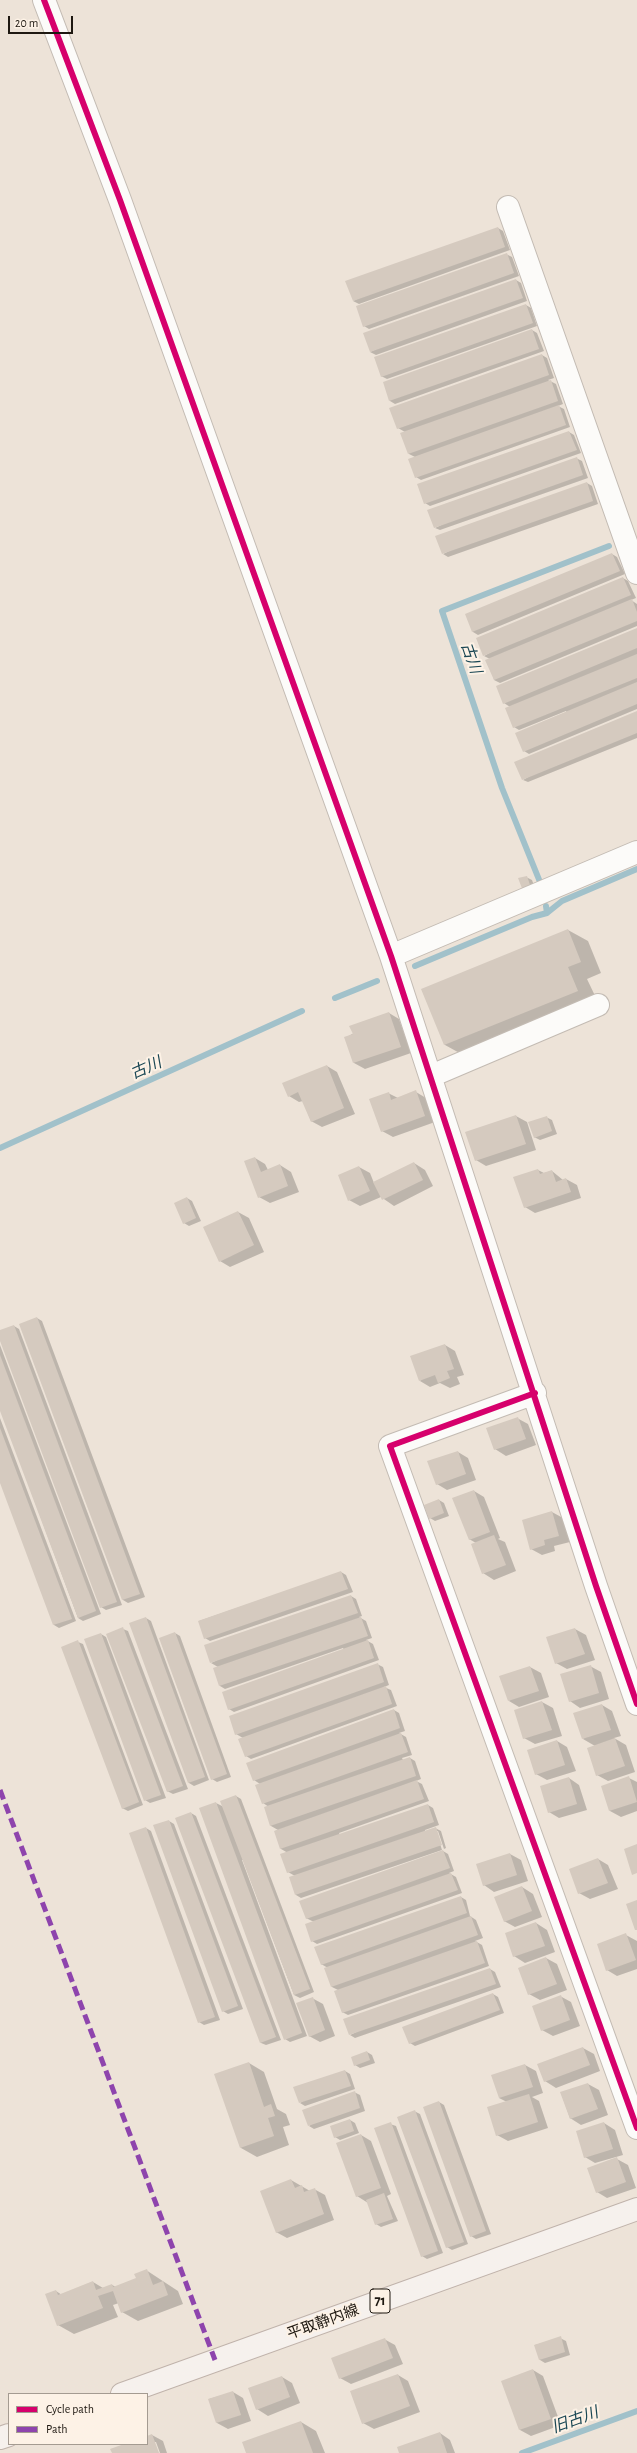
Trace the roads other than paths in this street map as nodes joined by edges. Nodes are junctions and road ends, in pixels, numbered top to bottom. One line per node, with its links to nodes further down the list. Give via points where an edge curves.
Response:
1 (44, 0): 5 (street, via 120,200)
2 (508, 207): 3 (street)
3 (637, 573)
4 (637, 852): 5 (street)
5 (392, 956): 7 (street)
6 (598, 1004): 7 (street)
7 (431, 1076): 8 (street)
8 (535, 1392): 9 (street, via 596,1586); 10 (street, via 390,1446)
9 (637, 1704)
10 (637, 2128)
11 (637, 2209): 12 (main road, 平取静内線 / 71)
12 (125, 2393)

